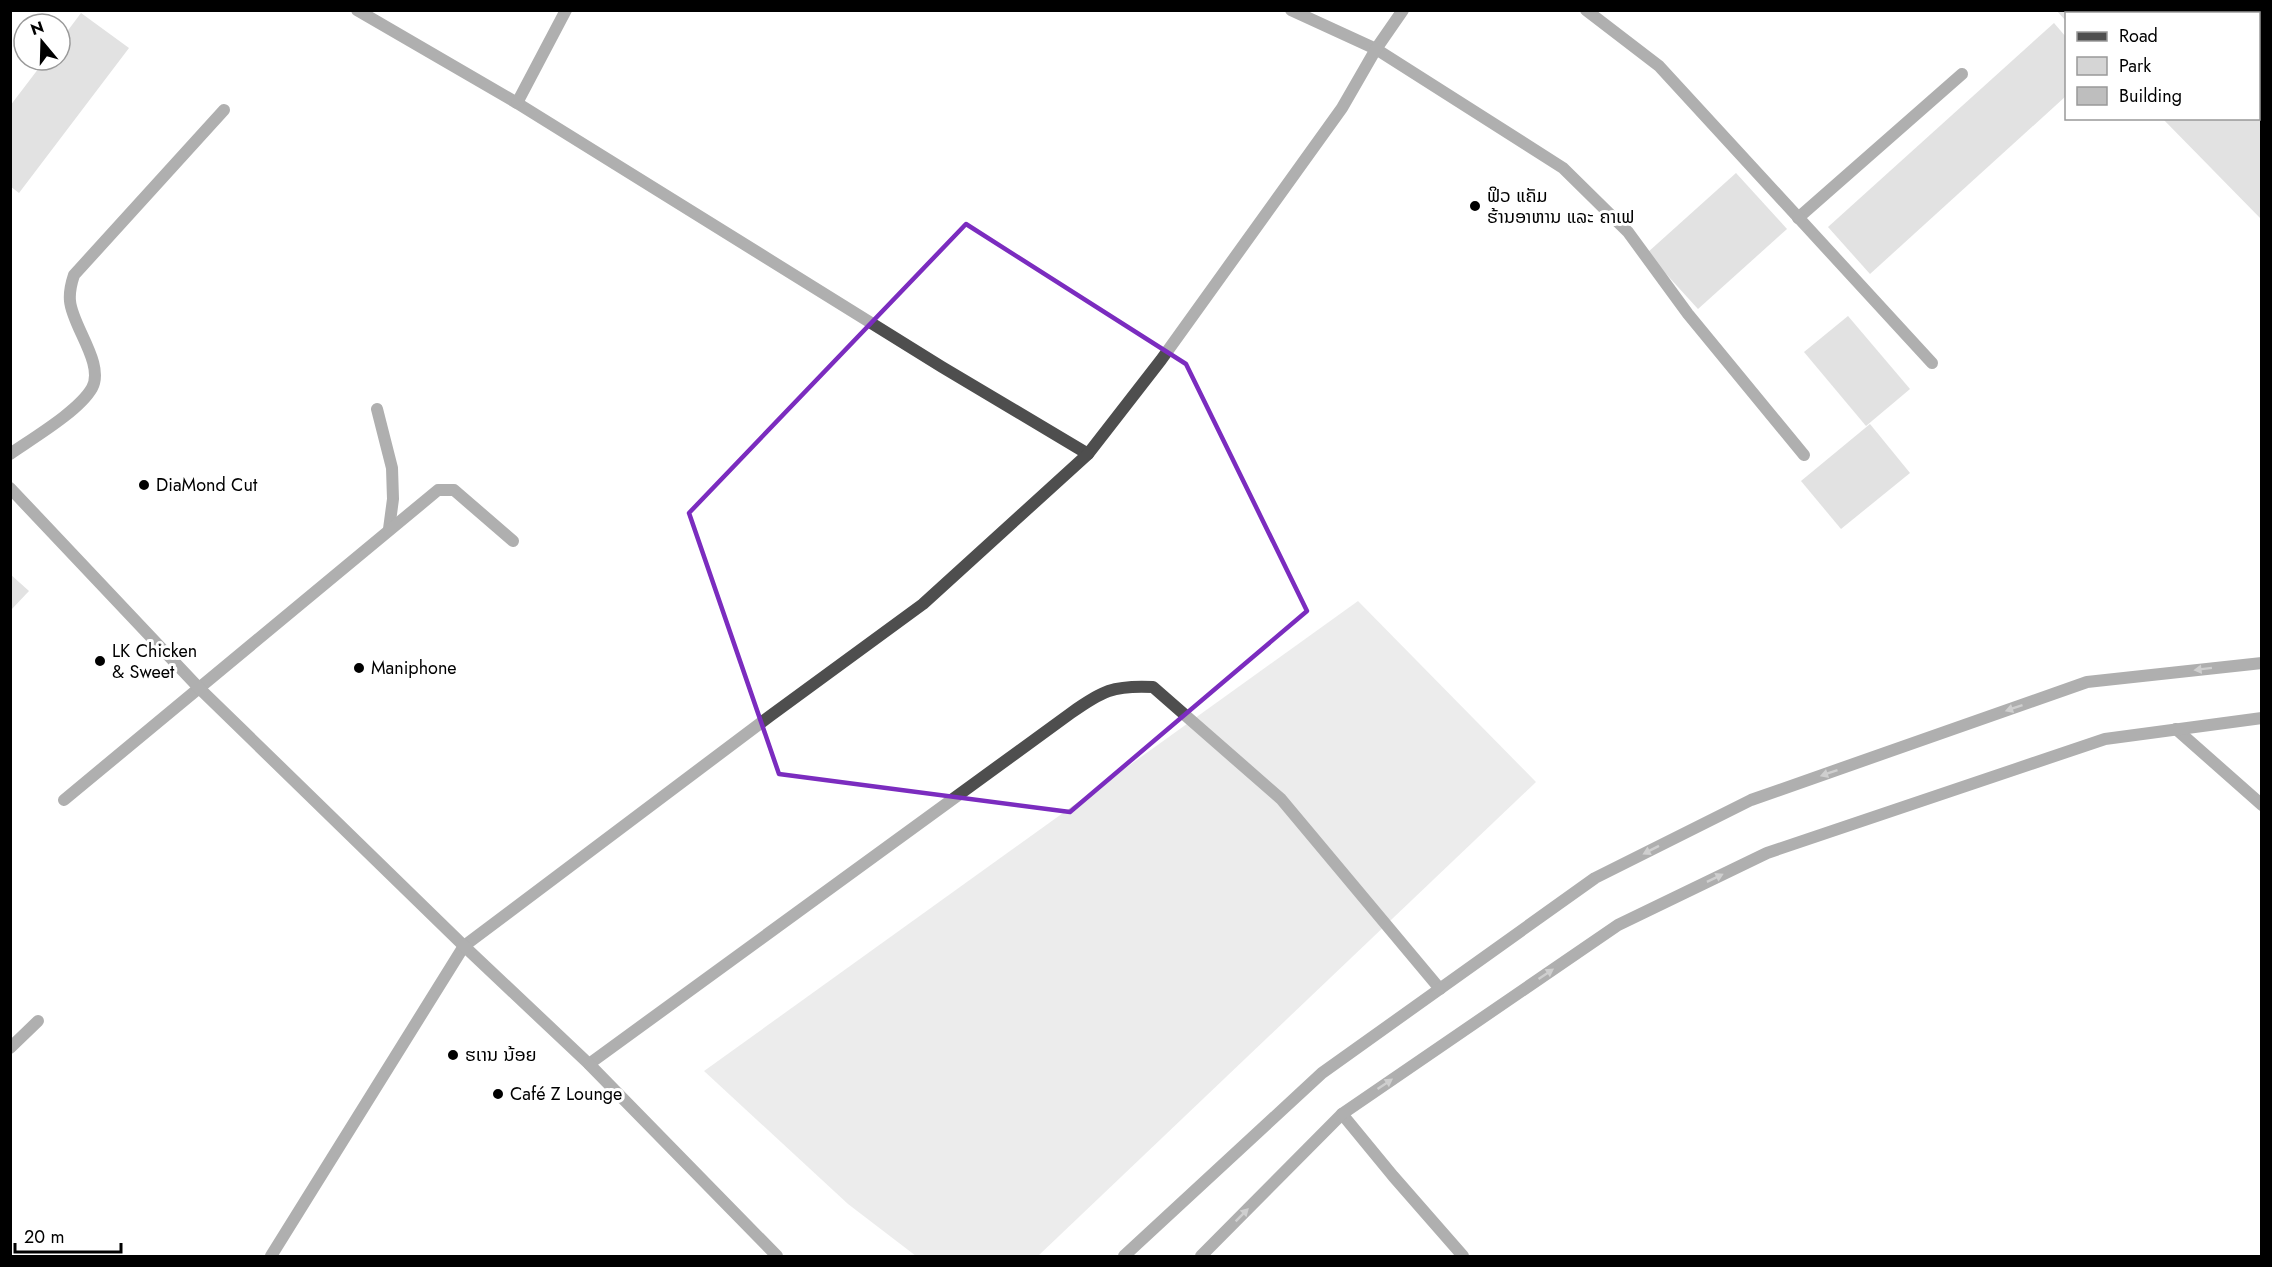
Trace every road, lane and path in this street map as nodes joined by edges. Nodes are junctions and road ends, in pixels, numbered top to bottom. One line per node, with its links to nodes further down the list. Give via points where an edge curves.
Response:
1 (357, 10): 8 (street)
2 (566, 10): 8 (street)
3 (1291, 10): 6 (street)
4 (1403, 10): 6 (street)
5 (1586, 10): 10 (street, via 1659,66)
6 (1376, 49): 14 (street, via 1342,108 1161,360); 15 (street, via 1563,168 1628,232 1688,314)
7 (1962, 74): 10 (street)
8 (517, 103): 14 (street)
9 (224, 111): 13 (street, via 74,275 69,289 70,304 96,369 93,387 76,407)
10 (1798, 218): 11 (street)
11 (1932, 363)
12 (377, 409): 17 (street, via 392,468)
13 (10, 454)
14 (1088, 454): 25 (street, via 923,604)
15 (1804, 454)
16 (10, 488): 20 (street)
17 (389, 529): 18 (street, via 438,490 454,490); 20 (street)
18 (513, 541)
19 (2262, 663): 26 (street, one-way to 26, via 2087,682 1751,800 1595,878)
20 (199, 688): 23 (street); 25 (street)
21 (2262, 718): 22 (street)
22 (2175, 729): 24 (street); 30 (street, one-way to 22, via 1618,925 1767,853 2105,739)
23 (64, 800)
24 (2262, 805)
25 (465, 946): 29 (street); 31 (street)
26 (1440, 988): 29 (street, via 1281,799 1153,687 1125,686 1099,693); 33 (street, via 1322,1073)
27 (38, 1021): 28 (street)
28 (10, 1048)
29 (589, 1064): 32 (street)
30 (1342, 1114): 34 (street, one-way to 30); 35 (street)
31 (271, 1257)
32 (777, 1257)
33 (1124, 1257)
34 (1200, 1257)
35 (1463, 1257)

